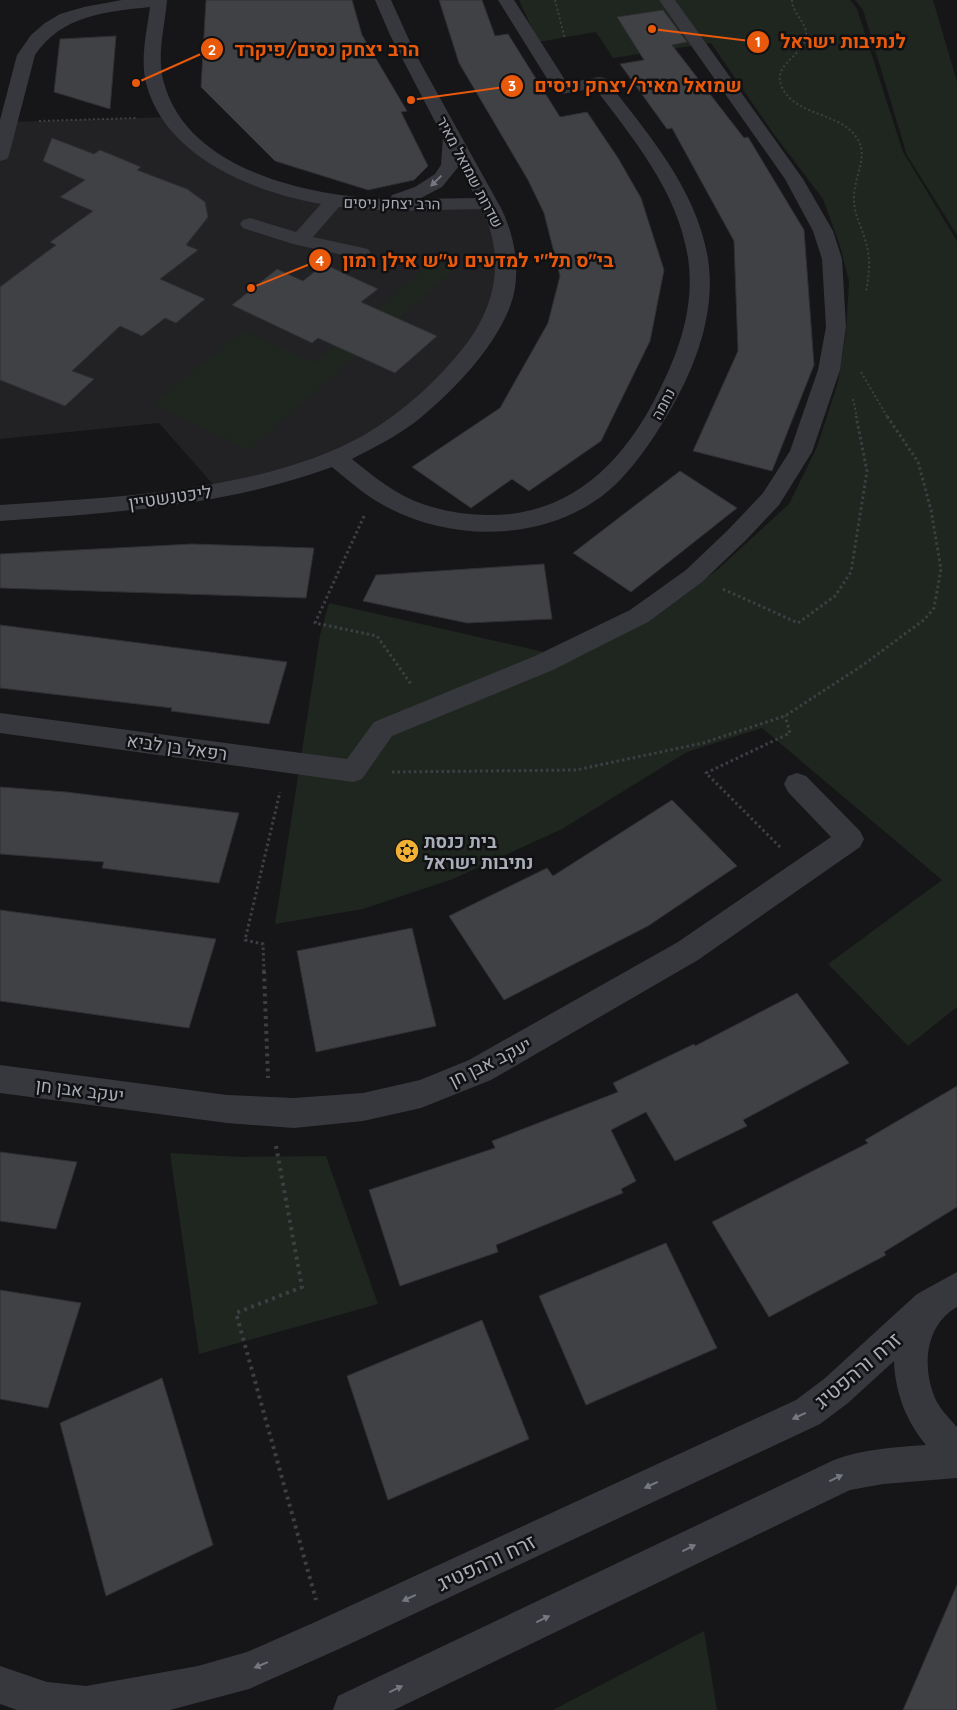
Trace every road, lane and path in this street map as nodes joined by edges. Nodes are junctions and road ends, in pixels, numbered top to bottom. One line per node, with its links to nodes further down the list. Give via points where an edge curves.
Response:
1 (159, 0): 5 (street, via 61,19 32,42); 7 (street, הרב יצחק ניסים, via 154,82)
2 (383, 0): 9 (street, שדרות שמואל מאיר)
3 (506, 0): 19 (street, נחמה, via 562,89 599,82 659,161 683,205 699,260 697,317 688,351 654,421 619,470 593,494 560,512 530,521 497,525 451,521 420,512)
4 (667, 0): 21 (street, via 813,210 832,259 836,291 836,327 829,370 801,452 770,499)
5 (20, 76): 6 (street); 8 (street)
6 (0, 78)
7 (169, 117): 8 (path); 11 (street, הרב יצחק ניסים, via 185,136 234,168 266,183)
8 (8, 122): 10 (street)
9 (452, 137): 12 (street, שדרות שמואל מאיר); 13 (street, one-way to 13, via 450,166 438,180 425,190)
10 (0, 155)
11 (334, 201): 13 (street, הרב יצחק ניסים); 15 (street)
12 (488, 203): 13 (street, הרב יצחק ניסים); 18 (street, שדרות שמואל מאיר, via 502,233 506,260 505,291 497,316 454,375 429,400 390,430)
13 (376, 205)
14 (250, 224): 15 (street)
15 (300, 240): 16 (street)
16 (361, 253)
17 (852, 396): 21 (path, via 867,471 851,572 835,596 798,623)
18 (336, 458): 19 (street, נחמה); 20 (street, ליכטנשטיין, via 264,482 218,490 93,508)
19 (376, 489): 24 (path, via 315,623 377,636 412,683)
20 (0, 513)
21 (694, 576): 24 (street, via 639,616 552,659)
22 (934, 608): 23 (path, via 925,619 863,665)
23 (785, 716): 27 (path, via 703,743 576,770); 29 (path, via 790,733 706,774)
24 (402, 722): 27 (street, via 383,729)
25 (0, 723): 26 (street, רפאל בן לביא)
26 (287, 762): 27 (street, רפאל בן לביא); 31 (path, via 246,940 263,944)
27 (353, 771)
28 (797, 784): 29 (street, יעקב אבן חן, via 850,839)
29 (805, 872): 31 (street, יעקב אבן חן, via 688,951 480,1070 421,1094 363,1107)
30 (0, 1080): 31 (street, יעקב אבן חן)
31 (270, 1112): 35 (path, via 302,1286 236,1314)
32 (943, 1297): 33 (street, via 916,1328 911,1354 913,1384 924,1412 942,1438); 35 (street, זרח ורהפטיג, one-way to 35, via 808,1412)
33 (957, 1451)
34 (957, 1460): 37 (street, one-way to 34, via 847,1473 884,1466)
35 (326, 1636): 36 (street, זרח ורהפטיג, one-way to 36, via 249,1670 146,1696 86,1705 47,1701)
36 (0, 1685)
37 (352, 1710)

